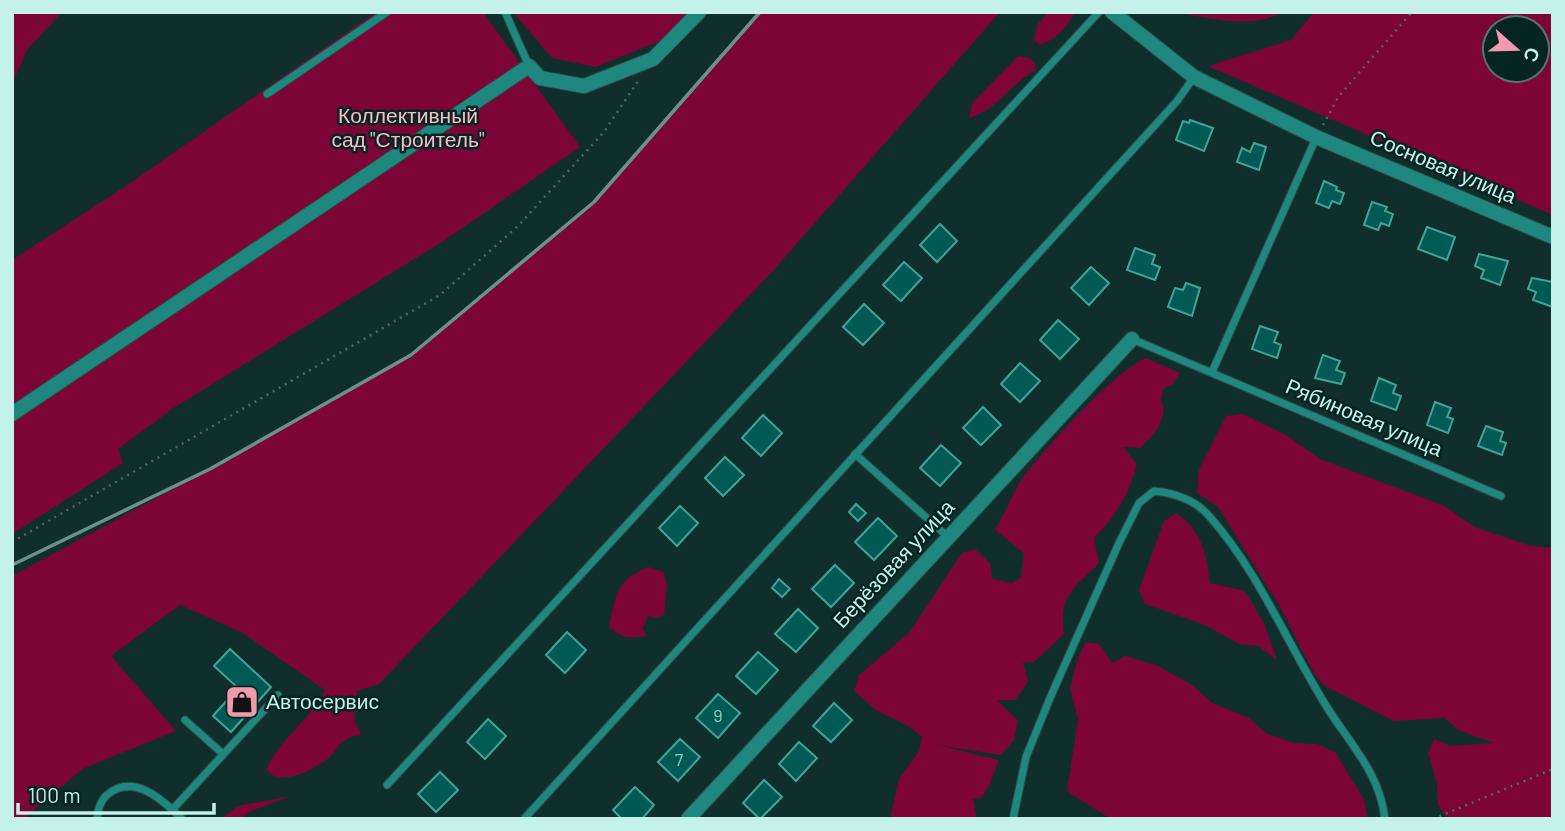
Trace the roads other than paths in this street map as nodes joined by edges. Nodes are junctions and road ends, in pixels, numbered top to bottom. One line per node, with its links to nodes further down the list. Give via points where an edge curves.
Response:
1 (387, 12): 8 (lane)
2 (505, 12): 6 (lane)
3 (699, 12): 6 (street, via 653,59 584,86 540,78)
4 (1099, 12): 20 (lane)
5 (1112, 12): 7 (street, Сосновая улица)
6 (529, 66): 13 (street)
7 (1194, 77): 9 (street, Сосновая улица); 14 (lane)
8 (267, 94)
9 (1316, 137): 10 (street, Сосновая улица); 12 (lane)
10 (1553, 237)
11 (1132, 340): 12 (lane, Рябиновая улица); 16 (street, Берёзовая улица)
12 (1212, 372): 15 (lane, Рябиновая улица)
13 (12, 414)
14 (855, 454): 16 (lane); 24 (lane)
15 (1501, 496)
16 (947, 536): 25 (street, Берёзовая улица)
17 (278, 695): 19 (lane)
18 (185, 720): 19 (lane)
19 (223, 754): 21 (lane)
20 (387, 785)
21 (173, 809): 22 (lane, via 153,793 117,787 103,798); 23 (lane)
22 (97, 819)
23 (182, 819)
24 (524, 819)
25 (688, 819)
26 (1013, 819): 27 (lane, via 1026,757 1050,698 1139,503 1154,491 1180,496 1209,515 1244,564 1330,711 1361,754 1378,786)
27 (1385, 819)

